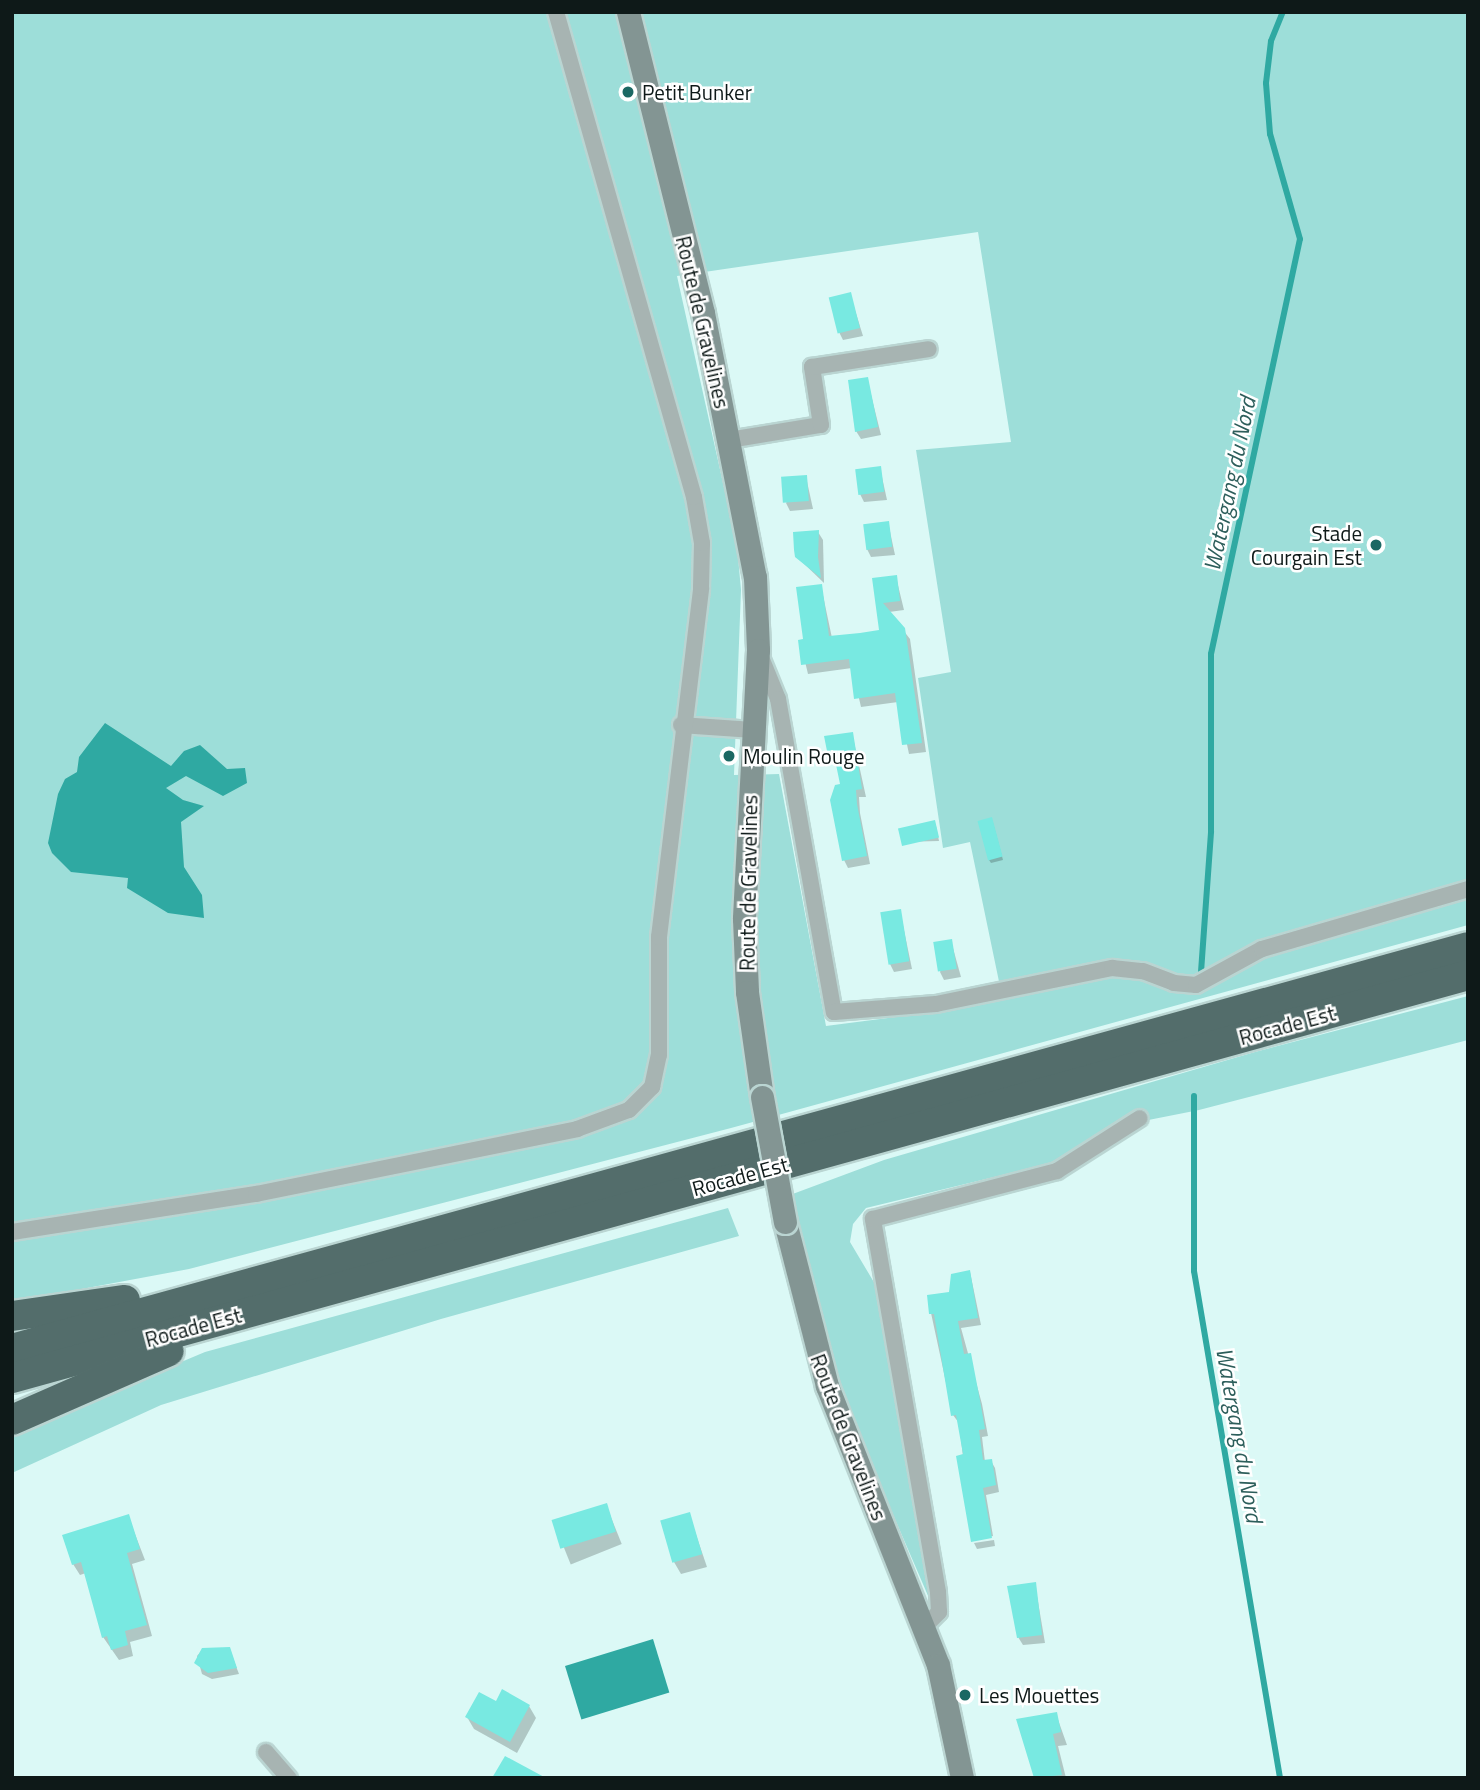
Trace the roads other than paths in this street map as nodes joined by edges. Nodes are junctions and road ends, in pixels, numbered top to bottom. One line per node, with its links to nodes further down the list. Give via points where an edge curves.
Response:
1 (556, 12): 6 (street, via 697,511 702,581)
2 (628, 12): 4 (main road, Route de Gravelines, via 693,271)
3 (929, 349): 4 (street, via 812,367 821,425)
4 (729, 440): 5 (main road, Route de Gravelines, via 755,577)
5 (758, 650): 7 (main road, Route de Gravelines); 8 (street, via 773,678 789,750 834,1012 936,1004 1112,968 1196,985 1262,949)
6 (681, 725): 7 (street); 12 (street, via 659,937 658,1068 652,1087 638,1104 577,1129 388,1168 256,1194)
7 (753, 730): 19 (main road, Route de Gravelines, bridge, via 744,937 762,1097 785,1222 827,1386)
8 (1468, 889)
9 (1468, 947): 14 (highway, Rocade Est)
10 (1468, 975): 13 (highway, Rocade Est)
11 (1140, 1118): 19 (street, via 1057,1171 873,1219 939,1592 939,1612)
12 (12, 1231)
13 (342, 1286): 17 (highway, Rocade Est); 18 (highway, via 168,1351)
14 (188, 1299): 15 (highway, via 137,1298); 16 (highway, Rocade Est)
15 (12, 1316)
16 (12, 1349)
17 (12, 1378)
18 (12, 1420)
19 (925, 1626): 22 (main road, Route de Gravelines, via 945,1692)
20 (266, 1752): 21 (street)
21 (289, 1778)
22 (962, 1778)

